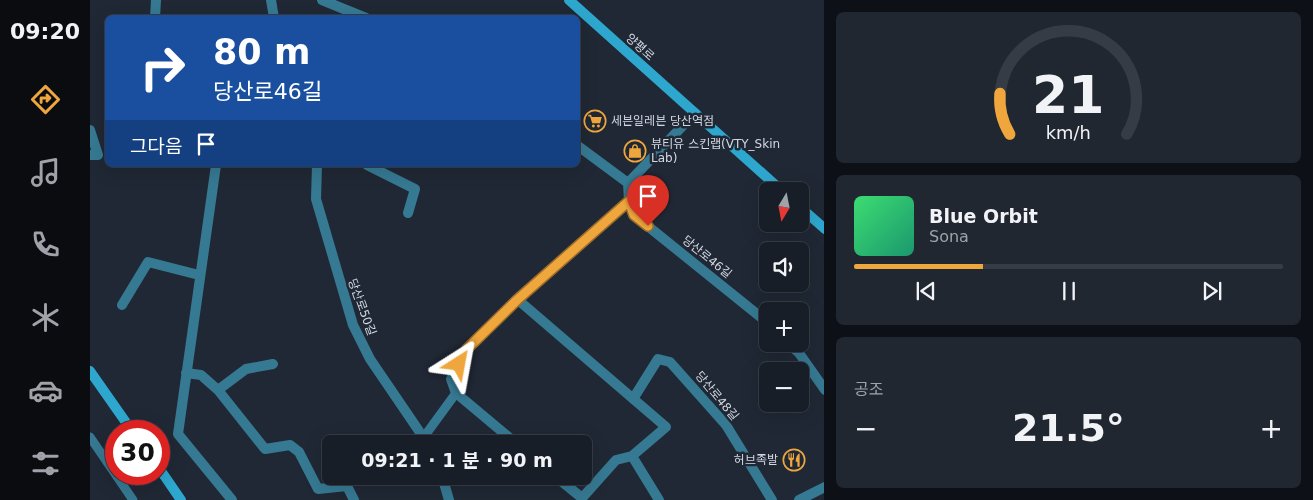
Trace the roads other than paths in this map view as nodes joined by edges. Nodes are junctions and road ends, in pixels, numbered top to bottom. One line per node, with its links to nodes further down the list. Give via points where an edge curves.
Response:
1 (156, 0): 5 (street)
2 (271, 0): 6 (street)
3 (322, 0): 7 (street)
4 (569, 0): 8 (main road, 양평로)
5 (155, 15)
6 (274, 15)
7 (359, 15)
8 (695, 113): 15 (main road, 양평로); 16 (street)
9 (90, 130): 11 (street, via 98,155)
10 (580, 147): 16 (street)
11 (90, 156)
12 (216, 167): 21 (street)
13 (317, 167): 34 (street, 당산로50길, via 316,200 353,325 370,359)
14 (372, 167): 18 (street, via 416,189)
15 (772, 182)
16 (628, 183): 17 (street, 당산로46길)
17 (629, 201): 22 (street); 24 (street, 당산로46길, via 634,215)
18 (408, 213)
19 (809, 216): 20 (main road)
20 (824, 230)
21 (200, 275): 23 (street, via 148,262); 28 (street)
22 (517, 300): 31 (street, via 467,349 451,379); 32 (street)
23 (122, 305)
24 (759, 316)
25 (798, 352): 30 (street)
26 (273, 364): 29 (street, via 246,369)
27 (90, 371): 33 (main road)
28 (186, 372): 29 (street, via 201,375); 45 (street, via 178,434)
29 (218, 390): 46 (street, via 265,449 290,445 299,452 318,489 347,486)
30 (824, 390)
31 (456, 393): 35 (lane); 36 (street)
32 (633, 399): 38 (street, via 666,427); 49 (street, 당산로48길, via 658,360 670,362 726,425)
33 (124, 420)
34 (420, 435)
35 (427, 435)
36 (506, 435)
37 (90, 437): 43 (lane)
38 (632, 456): 41 (street, via 616,460 582,498); 48 (street)
39 (170, 484): 44 (main road)
40 (444, 485): 47 (street)
41 (566, 485)
42 (824, 487): 50 (street)
43 (132, 500)
44 (181, 500)
45 (232, 500)
46 (354, 500)
47 (447, 500)
48 (659, 500)
49 (772, 500)
50 (799, 500)

